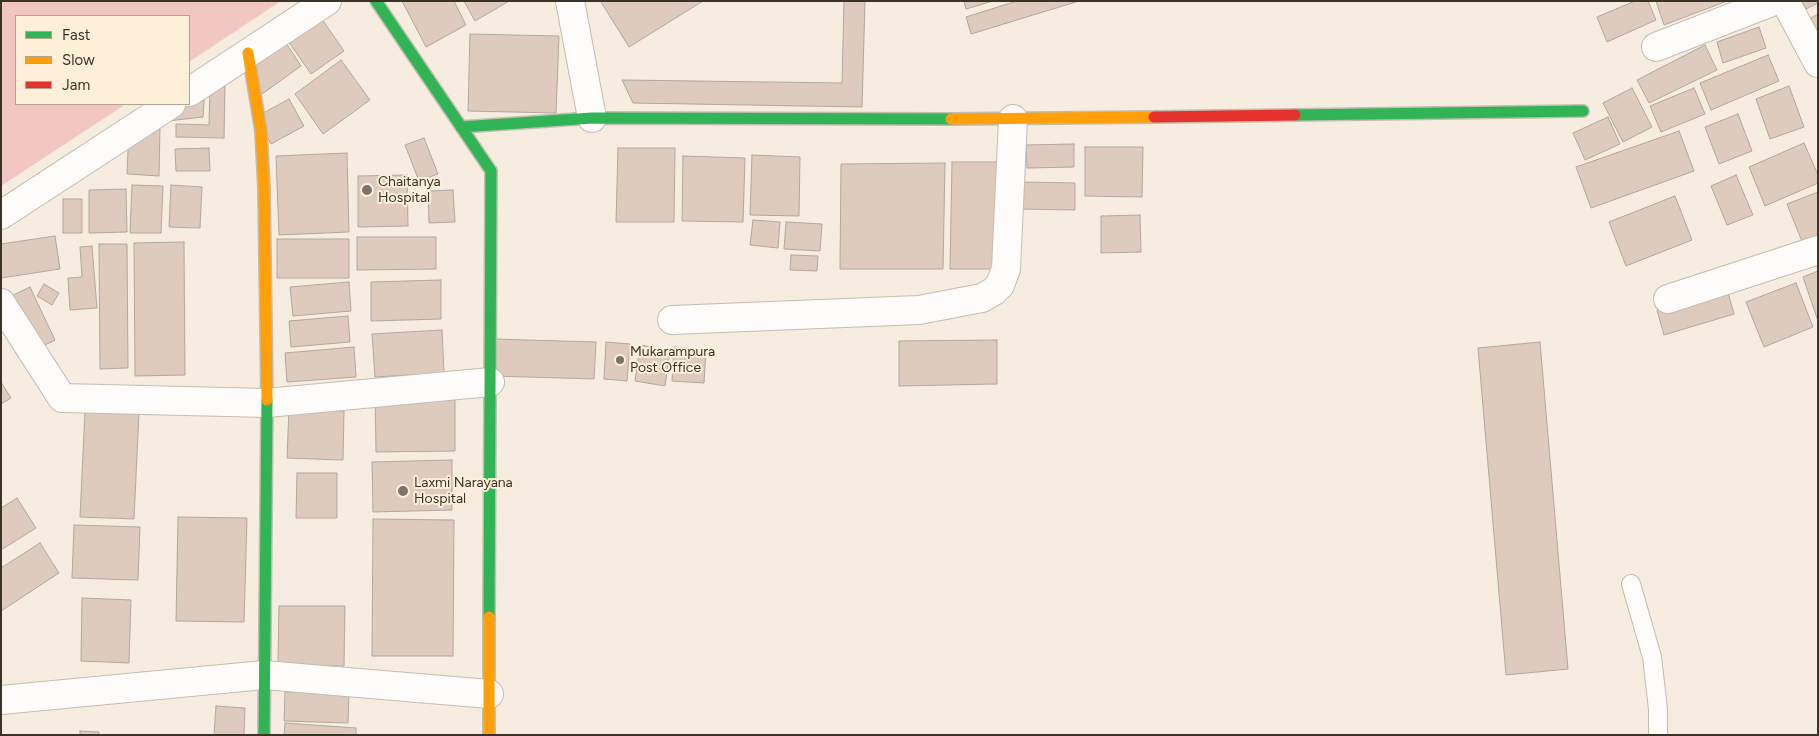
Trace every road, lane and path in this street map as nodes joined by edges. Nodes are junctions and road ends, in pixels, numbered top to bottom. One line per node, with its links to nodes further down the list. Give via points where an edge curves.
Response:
1 (327, 1): 7 (street)
2 (376, 1): 14 (street)
3 (1774, 1): 6 (street)
4 (1785, 1): 8 (street)
5 (572, 2): 12 (street)
6 (1656, 47)
7 (248, 53): 9 (street); 21 (street, via 261,131)
8 (1818, 63)
9 (190, 91)
10 (169, 105): 15 (street)
11 (1583, 111): 13 (street)
12 (592, 118): 13 (street); 14 (street)
13 (1013, 119): 19 (street, via 1006,269 1000,285 982,298 919,310)
14 (461, 127): 20 (street, via 491,171)
15 (1, 215)
16 (1818, 250): 17 (street)
17 (1668, 300)
18 (1, 303): 21 (street, via 62,398)
19 (672, 320)
20 (490, 382): 21 (street); 24 (street)
21 (267, 403): 23 (street)
22 (1631, 584): 28 (lane, via 1652,657)
23 (264, 675): 24 (street); 25 (street); 26 (street)
24 (489, 694): 27 (street)
25 (1, 700)
26 (264, 735)
27 (489, 735)
28 (1658, 735)

